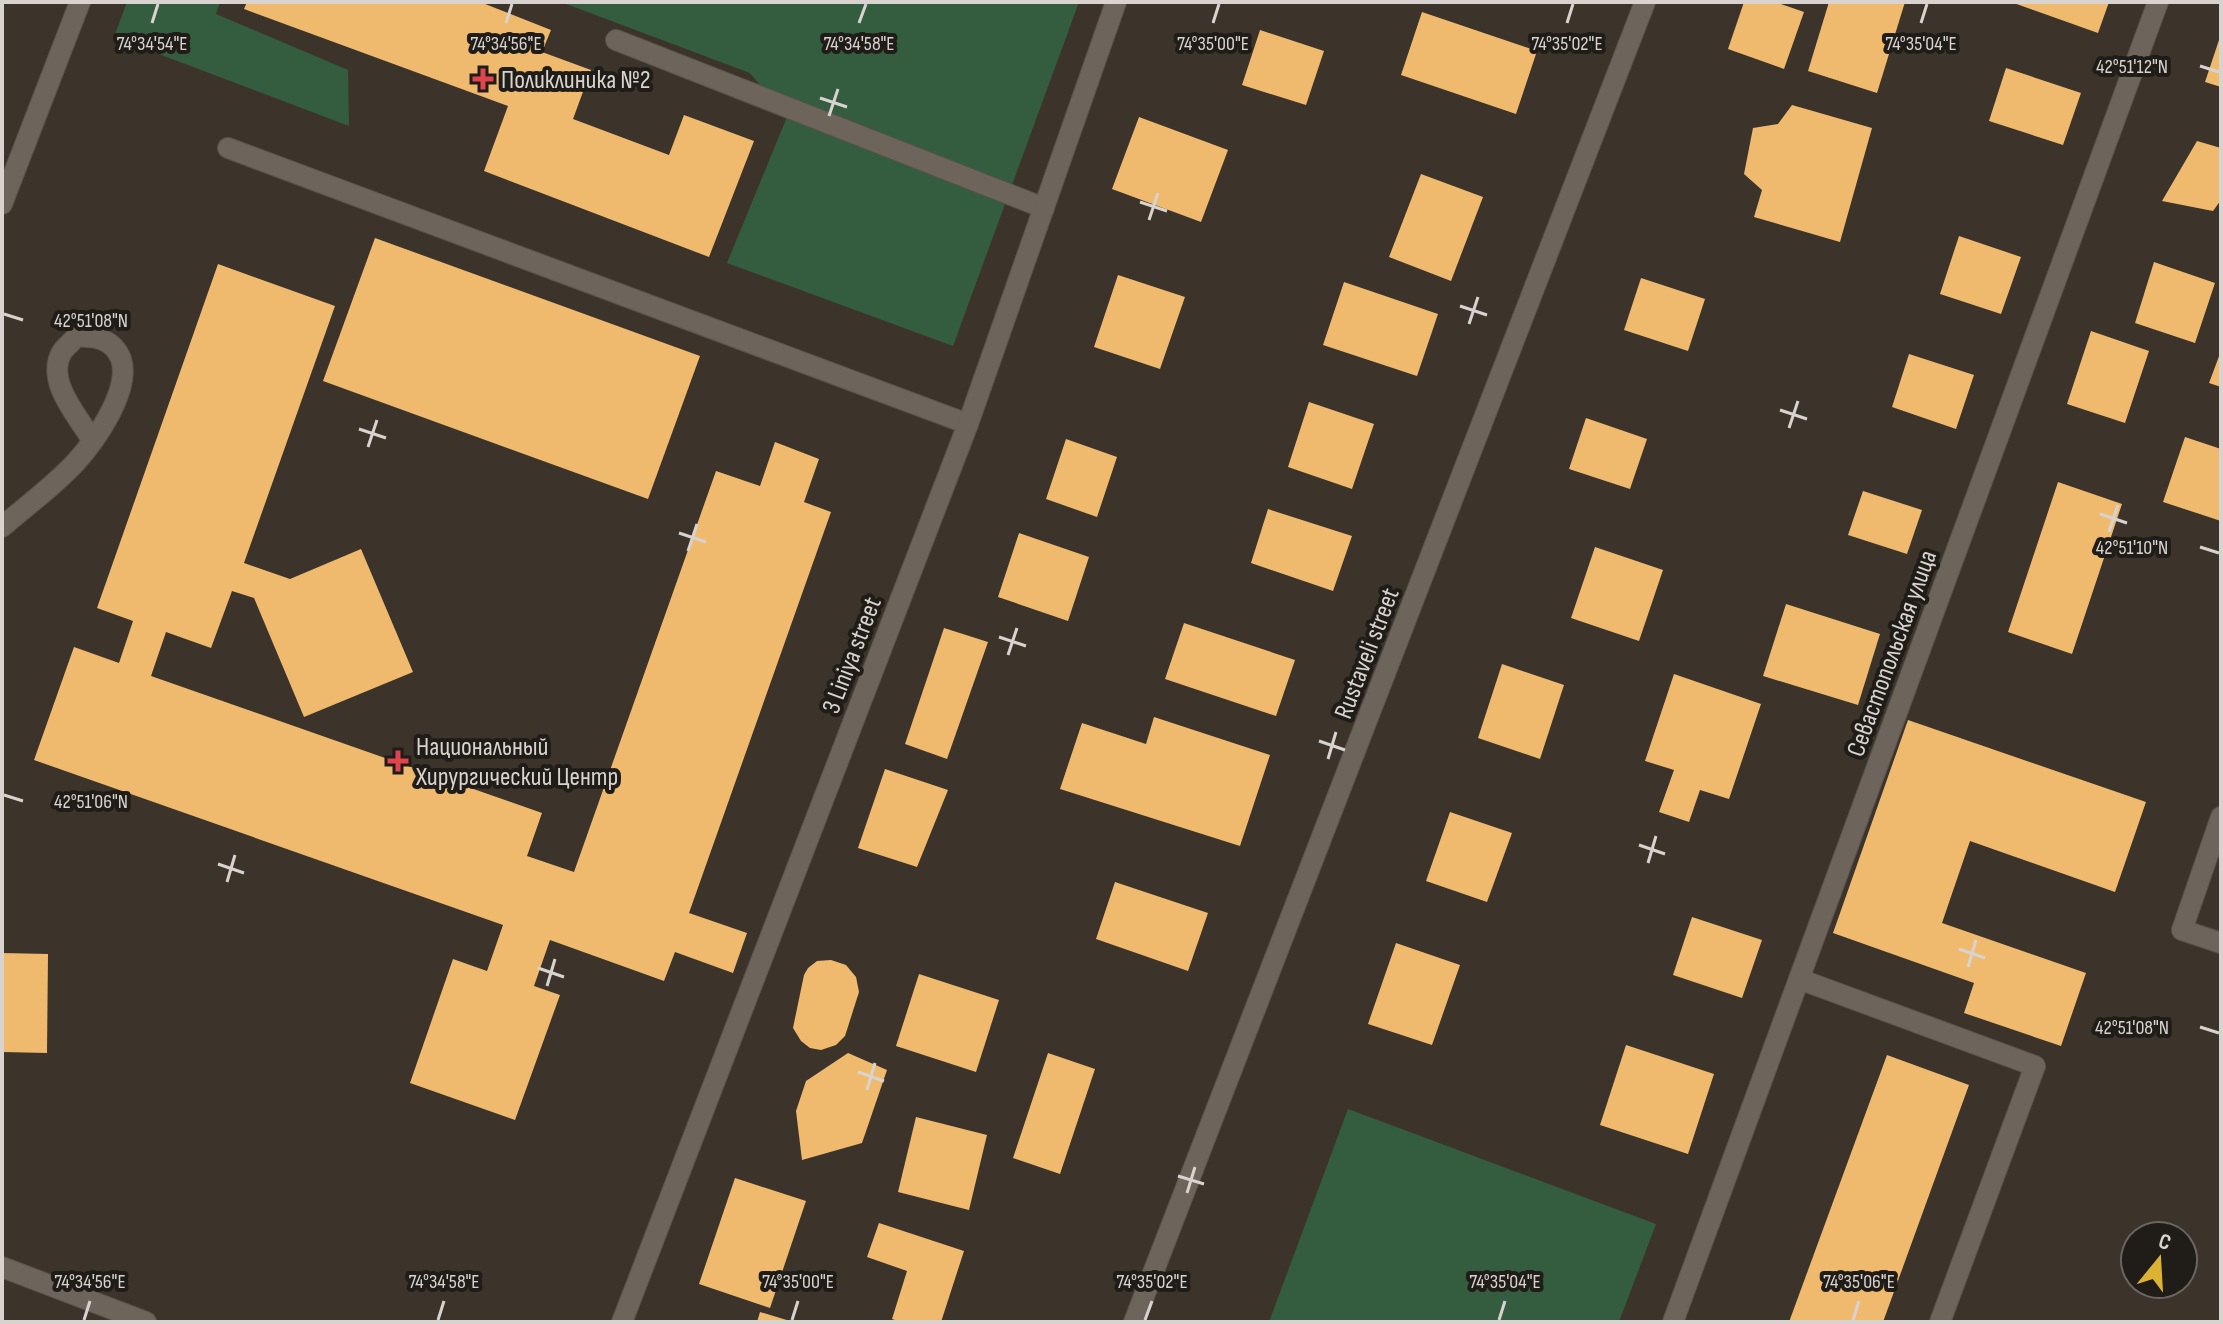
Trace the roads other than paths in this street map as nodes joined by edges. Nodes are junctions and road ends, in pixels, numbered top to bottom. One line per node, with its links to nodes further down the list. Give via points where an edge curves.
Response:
1 (80, 2): 7 (street)
2 (1116, 2): 8 (street, 3 Liniya street)
3 (1645, 2): 19 (street, Rustaveli street)
4 (2158, 2): 14 (street, Севастопольская улица)
5 (616, 40): 8 (street)
6 (228, 148): 9 (street)
7 (2, 204)
8 (1044, 208): 9 (street, 3 Liniya street)
9 (968, 424): 18 (street, 3 Liniya street)
10 (92, 440): 10 (street, via 63,394 57,372 62,352 76,337 97,336 117,349 124,370 116,402); 11 (street, via 75,463)
11 (2, 527)
12 (2221, 817): 13 (street, via 2182,930)
13 (2221, 943)
14 (1799, 979): 20 (street, Севастопольская улица); 21 (street, via 2035,1066)
15 (2, 1267): 16 (street)
16 (118, 1317): 17 (street)
17 (146, 1322)
18 (622, 1322)
19 (1134, 1322)
20 (1673, 1322)
21 (1940, 1322)

